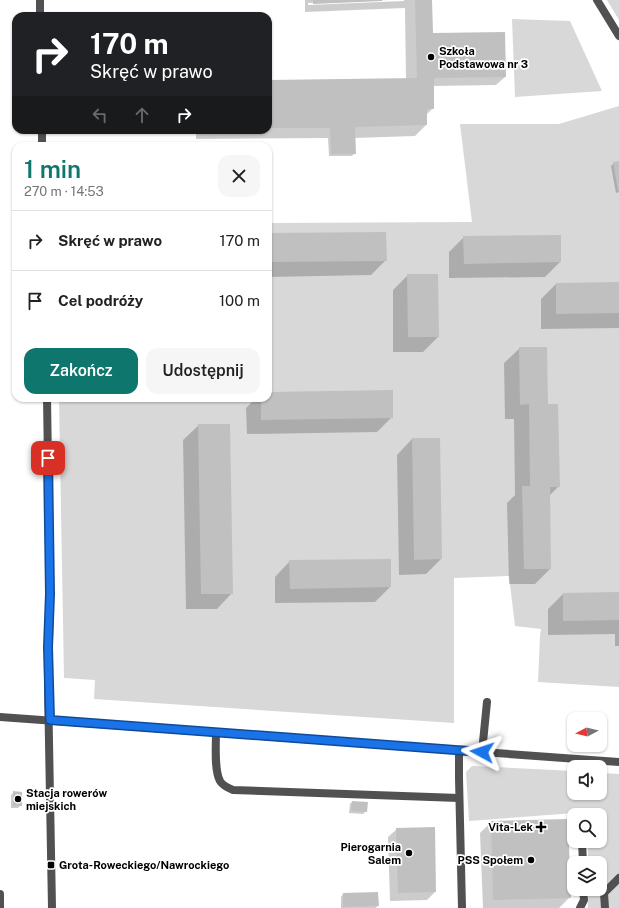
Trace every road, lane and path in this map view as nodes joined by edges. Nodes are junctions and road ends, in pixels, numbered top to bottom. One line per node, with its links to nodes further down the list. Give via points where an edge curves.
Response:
1 (40, 0): 3 (street)
2 (597, 0): 4 (street)
3 (40, 12)
4 (619, 36)
5 (47, 402): 8 (street)
6 (487, 702): 11 (street)
7 (0, 717): 8 (street)
8 (50, 720): 9 (street); 18 (street)
9 (216, 732): 10 (street); 13 (street, via 217,772 226,788 233,790)
10 (459, 750): 11 (street); 13 (street)
11 (482, 752): 12 (street)
12 (619, 762)
13 (459, 798): 19 (street)
14 (619, 878): 21 (street, via 604,893)
15 (0, 894): 17 (street)
16 (584, 896): 20 (street)
17 (0, 908)
18 (52, 908)
19 (462, 908)
20 (580, 908)
21 (605, 908)

